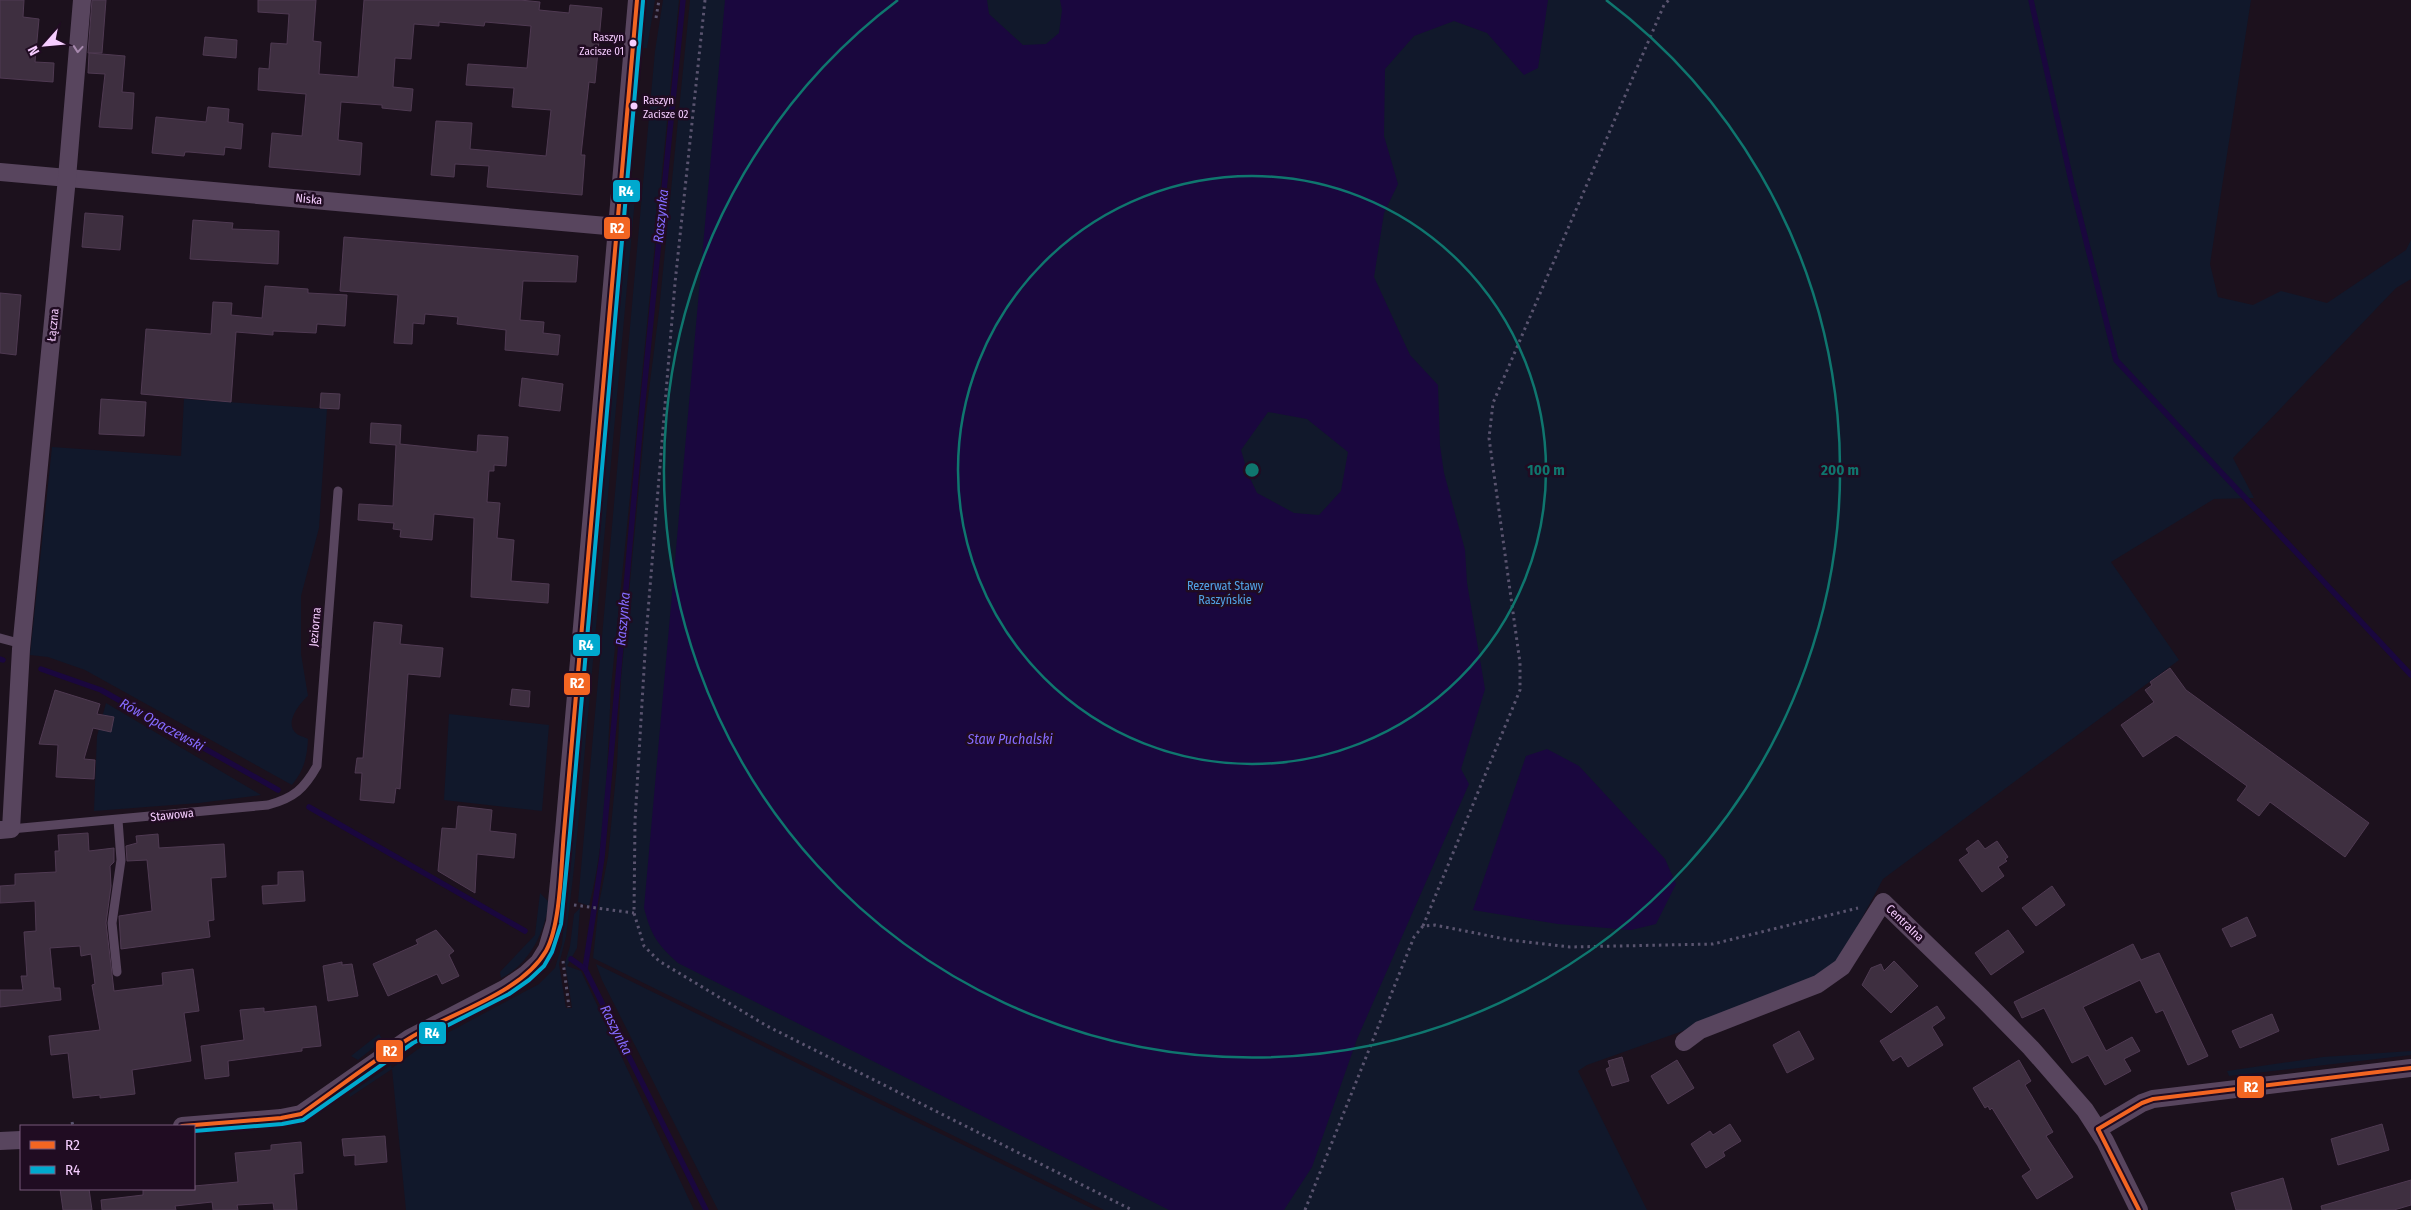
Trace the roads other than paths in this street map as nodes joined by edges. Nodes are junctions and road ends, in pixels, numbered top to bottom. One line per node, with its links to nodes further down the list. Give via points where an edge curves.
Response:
1 (82, 0): 4 (street, Łączna, one-way to 4)
2 (637, 0): 5 (street)
3 (0, 172): 4 (street, Niska)
4 (67, 178): 5 (street, Niska); 8 (street, Łączna)
5 (618, 227): 15 (street, via 556,912 547,949 534,968 506,988 418,1033 301,1114)
6 (338, 491): 9 (lane, Jeziorna)
7 (0, 638): 8 (lane)
8 (21, 646): 11 (street, Stawowa)
9 (317, 766): 10 (lane, Stawowa, via 308,782 289,799 268,805)
10 (118, 820): 11 (lane, Stawowa); 12 (lane, via 121,860 112,923)
11 (5, 830)
12 (117, 972)
13 (1684, 1042): 16 (street, Centralna, via 1700,1030 1818,984 1842,967 1883,902 2030,1048 2085,1110)
14 (2411, 1068): 16 (street, via 2153,1100 2142,1103)
15 (194, 1125)
16 (2098, 1130): 19 (street, Centralna)
17 (20, 1140): 18 (street)
18 (0, 1141)
19 (2139, 1210)

